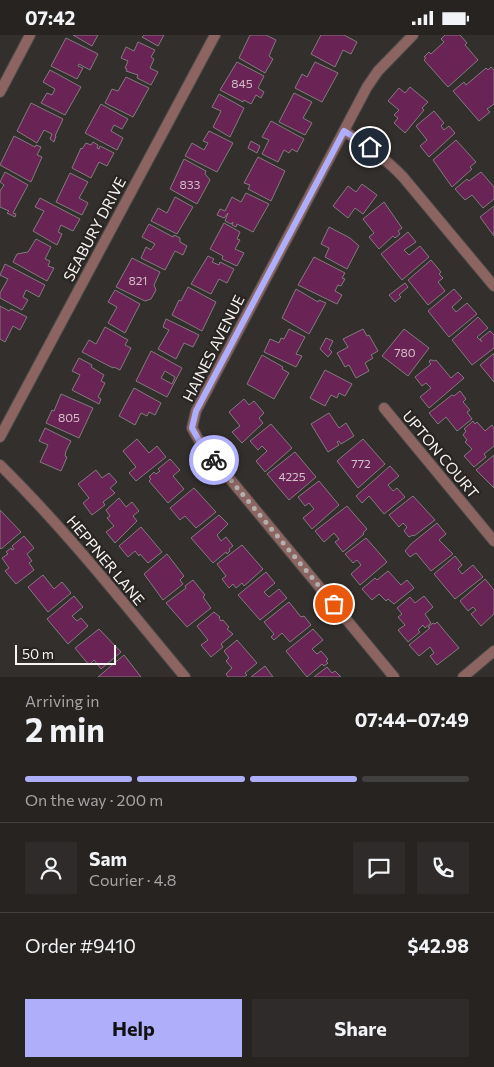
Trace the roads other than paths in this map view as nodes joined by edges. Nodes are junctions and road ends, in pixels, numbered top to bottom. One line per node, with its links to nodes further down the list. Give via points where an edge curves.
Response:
1 (30, 35): 4 (street)
2 (215, 35): 8 (street, SEABURY DRIVE)
3 (413, 35): 5 (street, HAINES AVENUE, via 378,71)
4 (0, 92)
5 (344, 131): 6 (street, via 388,161); 13 (street, HAINES AVENUE, via 196,411 192,428 201,444)
6 (494, 286)
7 (384, 408): 10 (street, UPTON COURT)
8 (0, 437)
9 (0, 465): 12 (street, HEPPNER LANE, via 75,545)
10 (494, 541)
11 (494, 651): 14 (street)
12 (185, 677)
13 (394, 677)
14 (462, 677)

